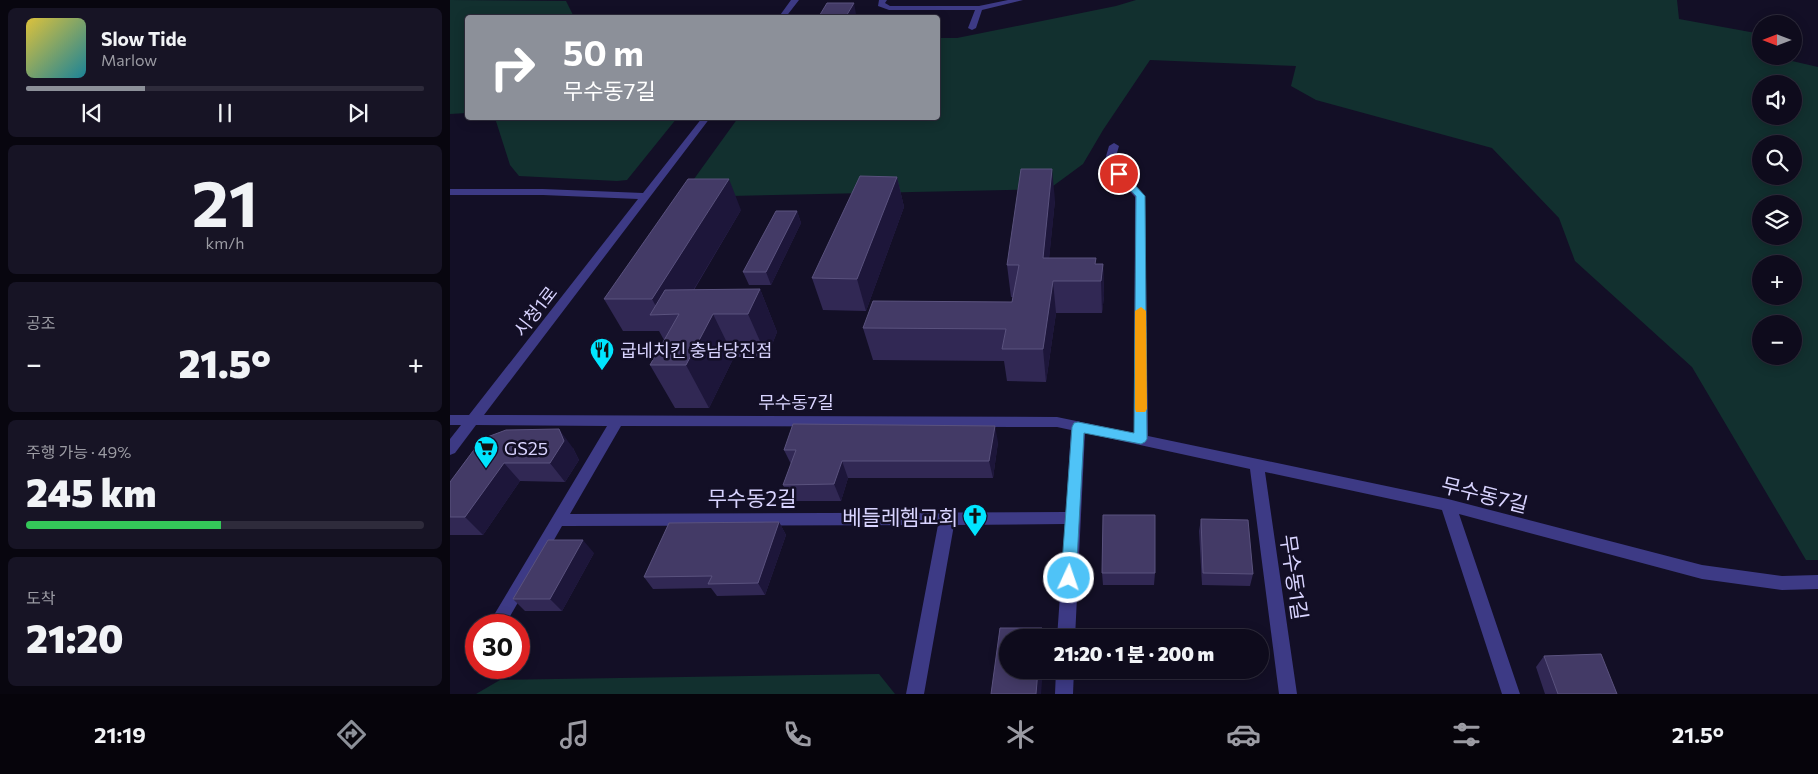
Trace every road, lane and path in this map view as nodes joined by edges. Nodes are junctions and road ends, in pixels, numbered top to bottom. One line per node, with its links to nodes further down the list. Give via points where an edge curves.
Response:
1 (794, 0): 5 (street)
2 (883, 0): 4 (street, via 881,4 889,8)
3 (1019, 0): 4 (street)
4 (979, 8): 6 (street)
5 (783, 15)
6 (972, 28)
7 (704, 120): 10 (street, 시청1로)
8 (1114, 146): 15 (street, via 1109,162 1140,196)
9 (450, 192): 10 (street)
10 (647, 196): 12 (street, 시청1로)
11 (450, 420): 12 (street, 무수동7길)
12 (472, 420): 13 (street, 무수동7길); 16 (street, 시청1로)
13 (616, 422): 14 (street, 무수동7길, via 1057,422); 21 (street)
14 (1078, 427): 15 (street, 무수동7길); 19 (street)
15 (1141, 439): 17 (street, 무수동7길)
16 (450, 449)
17 (1257, 465): 18 (street, 무수동7길); 28 (street, 무수동1길)
18 (1448, 505): 22 (street, 무수동7길, via 1702,572 1782,583); 29 (street)
19 (1071, 518): 20 (street, 무수동2길); 24 (street)
20 (947, 519): 21 (street, 무수동2길); 26 (street)
21 (558, 520): 23 (street)
22 (1818, 582)
23 (502, 614)
24 (1066, 629)
25 (1065, 679): 27 (street)
26 (915, 694)
27 (1064, 694)
28 (1288, 694)
29 (1511, 694)

